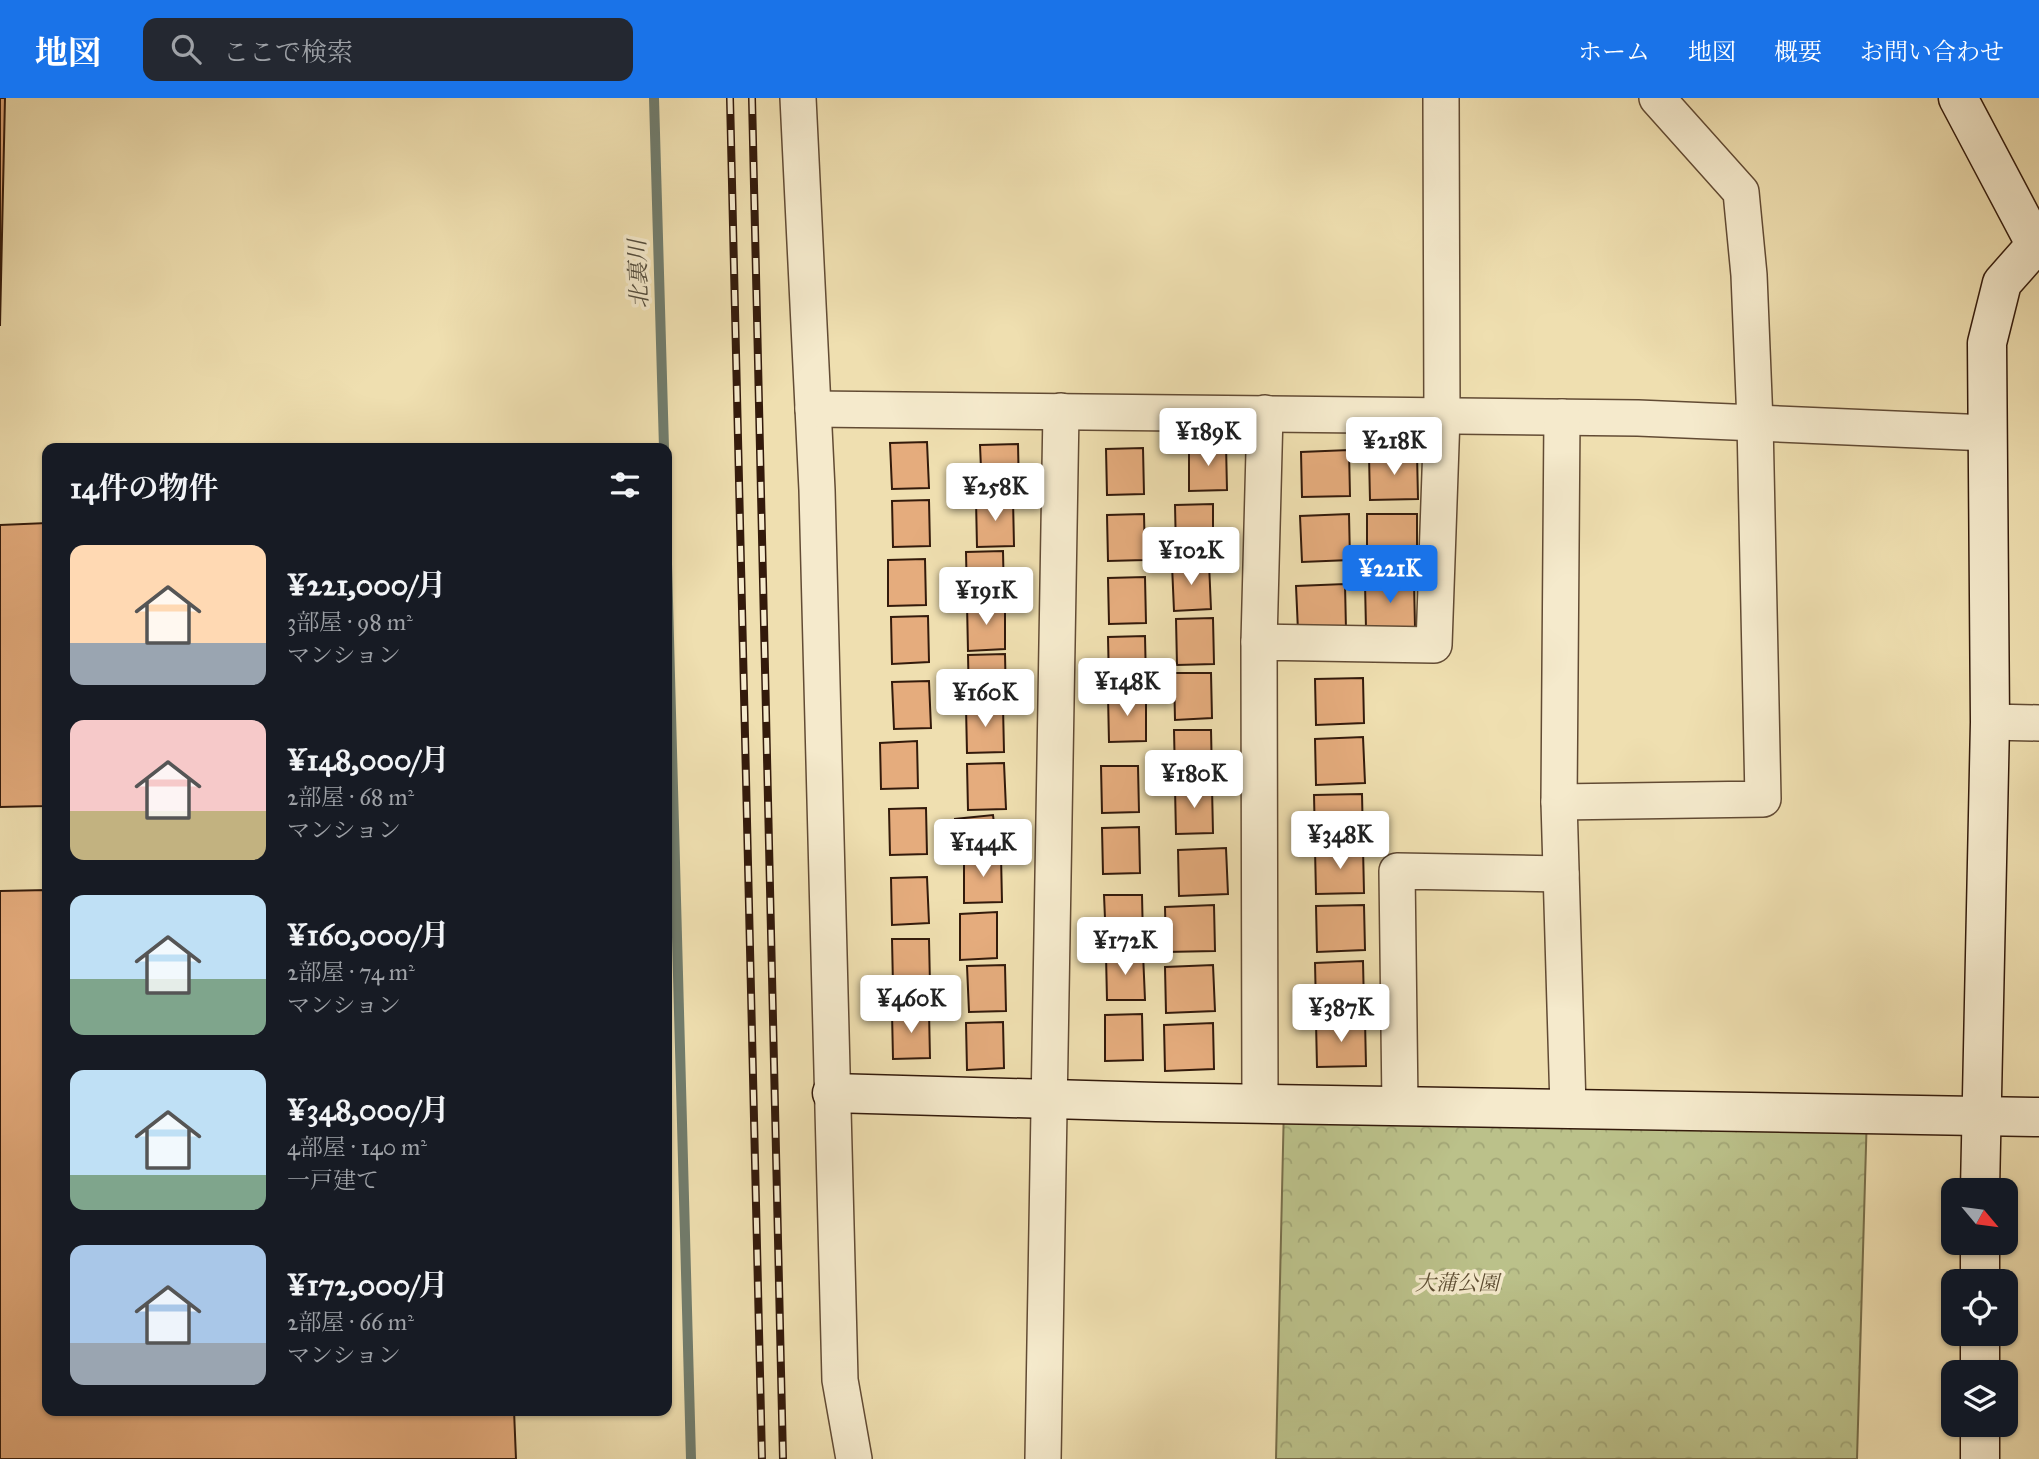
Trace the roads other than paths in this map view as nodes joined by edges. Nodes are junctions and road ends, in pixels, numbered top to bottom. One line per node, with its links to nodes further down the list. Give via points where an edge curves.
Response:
1 (798, 98): 2 (street); 7 (street)
2 (805, 98)
3 (1441, 98): 10 (street)
4 (1657, 98): 12 (street, via 1741,192)
5 (1958, 98): 6 (street)
6 (2037, 246): 13 (street, via 2002,283 1987,343)
7 (813, 409): 8 (street); 19 (street)
8 (1060, 411): 9 (street); 20 (street)
9 (1265, 413): 10 (street); 14 (street)
10 (1442, 416): 11 (street); 14 (street, via 1434,645)
11 (1562, 417): 12 (street); 17 (street)
12 (1755, 422): 13 (street); 17 (street, via 1763,799)
13 (1988, 433): 15 (street)
14 (1259, 642): 21 (street)
15 (1990, 722): 16 (street); 24 (street)
16 (2039, 723)
17 (1559, 802): 18 (street)
18 (1561, 874): 22 (street, via 1397,871); 23 (street)
19 (832, 1093): 20 (street); 28 (street, via 840,1380)
20 (1049, 1099): 21 (street); 29 (street)
21 (1260, 1104): 22 (street)
22 (1400, 1105): 23 (street)
23 (1568, 1107): 24 (street)
24 (1980, 1116): 25 (street); 26 (street)
25 (2039, 1116)
26 (1980, 1178)
27 (1980, 1437): 30 (street)
28 (854, 1459)
29 (1043, 1459)
30 (1980, 1459)

